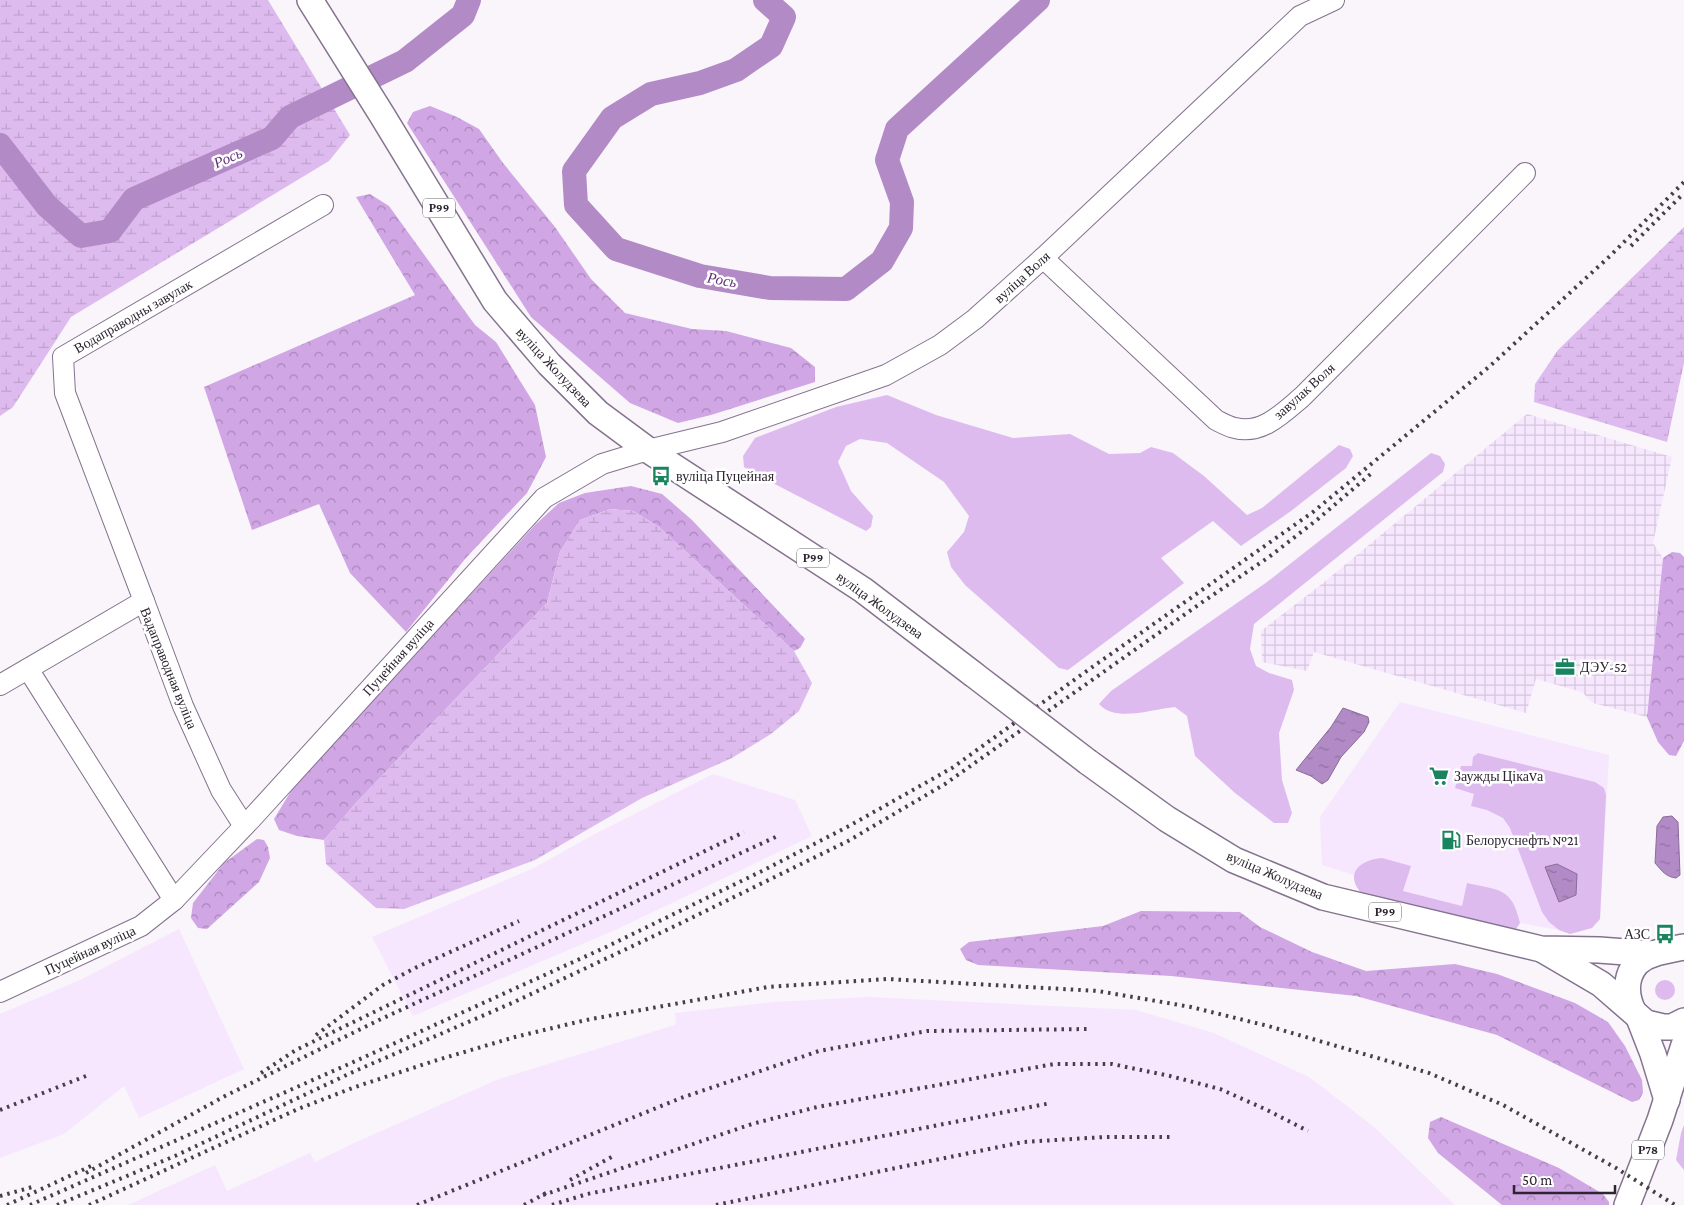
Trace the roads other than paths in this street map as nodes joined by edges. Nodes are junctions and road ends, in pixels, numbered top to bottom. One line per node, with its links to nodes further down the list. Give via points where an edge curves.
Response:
1 (1334, 0): 5 (street, вуліца Воля, via 1300,16)
2 (311, 3): 6 (main road, вуліца Жолудзева / Р99, via 495,301 549,364 598,413)
3 (1525, 173): 5 (street, завулак Воля, via 1302,397 1276,419 1253,430 1235,428 1216,420)
4 (324, 205): 7 (street, Водаправодны завулак, via 63,357 65,393)
5 (1043, 258): 6 (street, вуліца Воля, via 975,319 940,345 886,375 722,432)
6 (648, 450): 10 (street, Пуцейная вуліца, via 602,464 544,498); 12 (main road, вуліца Жолудзева / Р99, bridge, via 863,590 1088,762 1167,819 1234,860 1323,897)
7 (144, 601): 8 (street, Вадаправодная вуліца); 10 (street, Вадаправодная вуліца, via 190,723 221,790)
8 (28, 670): 9 (street, Вадаправодная вуліца); 11 (street)
9 (0, 685)
10 (244, 826): 11 (street, Пуцейная вуліца)
11 (174, 900): 14 (street, Пуцейная вуліца, via 141,926)
12 (1541, 949): 13 (main road, Р99); 15 (main road, Р99, via 1601,984)
13 (1670, 953): 15 (main road, via 1636,965 1626,992)
14 (0, 992)
15 (1636, 1014): 16 (main road, via 1646,1023 1663,1028); 18 (main road)
16 (1684, 1022)
17 (1684, 1045): 18 (main road, Р78)
18 (1667, 1100): 19 (main road, Р78)
19 (1626, 1205)

